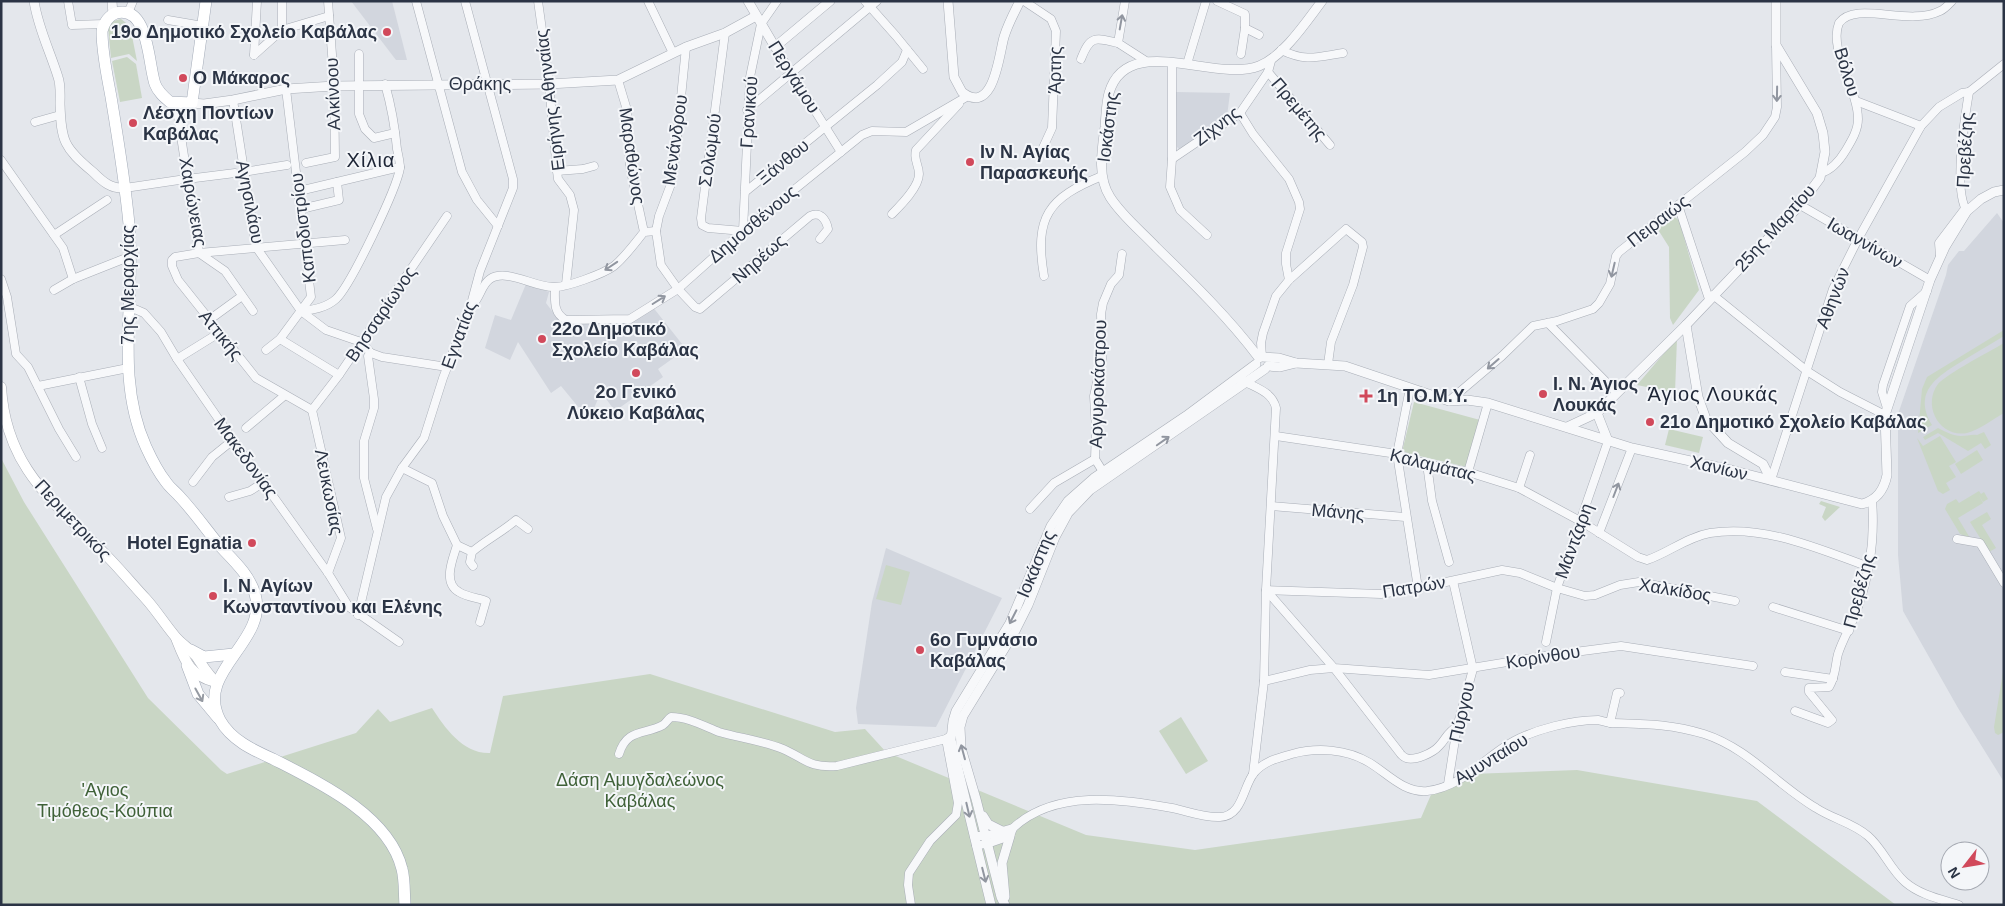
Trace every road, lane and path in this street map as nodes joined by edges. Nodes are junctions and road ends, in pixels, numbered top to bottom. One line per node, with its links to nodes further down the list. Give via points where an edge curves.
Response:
1 (34, 1): 74 (street, via 41,32 59,80)
2 (68, 1): 33 (street, via 72,25)
3 (112, 1): 29 (street)
4 (133, 1): 28 (street)
5 (206, 1): 34 (main road)
6 (257, 1): 36 (street, via 254,54)
7 (282, 1): 36 (street)
8 (328, 1): 30 (street, Αλκίνοου)
9 (416, 1): 60 (street)
10 (465, 1): 63 (street, Εγνατίας)
11 (538, 1): 61 (street, Ειρήνης Αθηναίας)
12 (648, 1): 45 (street)
13 (748, 1): 32 (street, Περγάμου)
14 (777, 1): 32 (street)
15 (830, 1): 42 (street)
16 (877, 1): 26 (street)
17 (948, 1): 67 (street, via 954,77)
18 (1022, 1): 67 (street, via 1004,38 993,84 982,95); 81 (street, Άρτης, via 1051,19 1056,31 1052,128)
19 (1125, 1): 39 (street, one-way to 19)
20 (1206, 1): 53 (street)
21 (1216, 1): 27 (street)
22 (1244, 1): 27 (street)
23 (1322, 1): 44 (street)
24 (1776, 1): 40 (street)
25 (1952, 1): 69 (street, Βόλου, via 1940,11 1911,15 1862,5 1848,11 1836,36)
26 (868, 4): 43 (street); 57 (street)
27 (1241, 11): 35 (street, via 1245,14)
28 (128, 13): 29 (main road); 71 (main road, via 141,23 157,88 165,99)
29 (113, 15): 33 (main road)
30 (329, 16): 36 (street); 64 (street, Αλκίνοου)
31 (168, 20): 34 (street)
32 (758, 20): 37 (street, Θράκης); 42 (street, Περγάμου); 72 (street, Γρανικού)
33 (104, 24): 94 (main road, 7ης Μεραρχίας, via 105,61)
34 (203, 26): 70 (main road)
35 (1245, 28): 38 (street); 48 (street)
36 (282, 30)
37 (726, 33): 41 (street, Θράκης); 108 (street, Σολωμού, via 701,218 702,225 708,228)
38 (1259, 35)
39 (1118, 43): 49 (street, via 1098,38 1087,45); 50 (street)
40 (1776, 45): 90 (street, 25ης Μαρτίου, via 1820,121 1825,145); 99 (street, Πειραιώς, one-way to 99, via 1778,96 1775,117 1755,144)
41 (686, 47): 45 (street, Θράκης); 106 (street, Μενάνδρου, via 674,168)
42 (775, 47): 57 (street, Περγάμου)
43 (907, 50): 55 (street); 77 (street, Ξάνθου, via 902,62)
44 (1281, 50): 46 (street, via 1296,57 1309,58); 51 (street)
45 (673, 53): 58 (street, Θράκης)
46 (1343, 53)
47 (359, 54): 62 (street)
48 (1241, 54)
49 (1080, 59)
50 (1146, 61): 52 (street, Ιοκάστης); 91 (street, Ιοκάστης, via 1123,70 1109,92)
51 (1271, 61): 53 (street, Ιοκάστης, via 1237,70); 56 (street, Ζίχνης)
52 (1172, 62): 53 (street, Ιοκάστης); 82 (street)
53 (1187, 64)
54 (2004, 64): 66 (street)
55 (923, 69)
56 (1268, 72): 73 (street, Ζίχνης); 79 (street, Πρεμέτης)
57 (792, 74): 72 (street); 77 (street, Περγάμου)
58 (618, 80): 61 (street, Θράκης); 107 (street, Μαραθώνος, via 627,110 630,167)
59 (385, 84): 60 (street, Θράκης); 62 (street, Θράκης); 78 (street)
60 (439, 84): 63 (street, Θράκης); 105 (street, via 462,172 477,200)
61 (549, 84): 63 (street, Θράκης); 88 (street, Ειρήνης Αθηναίας)
62 (359, 85): 64 (street, Θράκης); 78 (street, via 359,114 365,129 374,138)
63 (488, 85): 105 (street, Εγνατίας, via 513,179 513,188)
64 (334, 86): 65 (street, Θράκης); 84 (street, Αλκίνοου, via 336,157)
65 (286, 89): 68 (street, Θράκης); 96 (street, Καποδιστρίου)
66 (1969, 92): 76 (street, via 1938,107); 102 (street, Πρεβέζης, via 1960,164)
67 (968, 96): 80 (street, Δημοσθένους, via 906,132 867,133); 103 (street, via 916,150 918,179)
68 (233, 100): 70 (street, Θράκης); 89 (street, Αγησιλάου)
69 (1856, 101): 76 (street); 90 (street, Βόλου, via 1858,120 1855,133 1831,169)
70 (192, 103): 71 (main road)
71 (176, 104): 92 (street, Χαιρώνειας)
72 (748, 110): 97 (street, Γρανικού)
73 (1240, 112): 82 (street, Ζίχνης); 122 (street, via 1295,191 1300,209 1285,259)
74 (60, 116): 75 (street); 94 (street, via 64,141 76,158 109,186)
75 (35, 122)
76 (1921, 126): 111 (street, Αθηνών)
77 (825, 128): 80 (street, Περγάμου); 97 (street, Ξάνθου)
78 (396, 134): 87 (street)
79 (1330, 145)
80 (841, 152): 108 (street, Δημοσθένους)
81 (1041, 152)
82 (1172, 159): 110 (street, via 1170,187 1180,210)
83 (1, 160): 109 (street)
84 (306, 163)
85 (288, 165): 89 (street)
86 (594, 166): 88 (street)
87 (400, 167): 93 (street); 133 (street, via 349,282 336,299 319,309)
88 (557, 171): 124 (street, Ειρήνης Αθηναίας, via 574,210)
89 (239, 172): 92 (street); 115 (street, Αγησιλάου)
90 (1821, 173): 100 (street, 25ης Μαρτίου, via 1818,183)
91 (1102, 176): 119 (street, via 1054,204 1042,228 1040,246); 143 (street, Ιοκάστης, via 1111,199 1236,330)
92 (183, 180): 94 (street); 116 (street, Χαιρώνειας)
93 (337, 182): 96 (street); 101 (street, via 339,200)
94 (125, 188): 118 (main road, 7ης Μεραρχίας)
95 (2004, 190): 102 (street, via 1986,196)
96 (299, 191): 101 (street, Καποδιστρίου)
97 (745, 192): 108 (street, Γρανικού)
98 (107, 200): 109 (street)
99 (1678, 205): 129 (street); 135 (street, Πειραιώς, one-way to 135, via 1619,252 1610,284 1593,309)
100 (1800, 205): 111 (street, Ιωαννίνων); 129 (street, 25ης Μαρτίου)
101 (301, 209): 114 (street, Καποδιστρίου)
102 (1966, 210): 123 (street, Πρεβέζης)
103 (892, 214)
104 (447, 216): 139 (street, Βησσαρίωνος)
105 (498, 226): 131 (street, Εγνατίας)
106 (656, 231): 107 (street); 126 (street, Μενάνδρου, via 661,265)
107 (644, 232): 124 (street, one-way to 124, via 614,266)
108 (743, 232): 126 (street, Δημοσθένους)
109 (54, 235): 121 (street, via 63,248)
110 (1207, 235)
111 (1858, 238): 123 (street, Ιωαννίνων); 149 (street, Αθηνών, via 1833,289)
112 (820, 239): 126 (street, Νηρέως, via 828,229 827,223 816,213 700,309)
113 (345, 240): 114 (street)
114 (305, 243): 115 (street); 133 (street, Καποδιστρίου, via 311,297)
115 (256, 247): 116 (street); 133 (street, Αγησιλάου)
116 (199, 253): 128 (street, Χαιρώνειας, via 225,271); 134 (street, Αττικής, via 175,257 171,263 178,280)
117 (1122, 254): 174 (street, Αργυροκάστρου, via 1119,275 1111,284 1101,314 1102,360 1094,407)
118 (131, 256): 121 (street); 130 (main road, 7ης Μεραρχίας)
119 (1044, 276)
120 (1, 279): 154 (street, via 8,297 16,354 28,367)
121 (73, 279): 127 (street)
122 (1289, 280): 143 (street, via 1270,310); 145 (street, via 1345,229 1363,245 1353,285 1331,342)
123 (1930, 280): 162 (street, Πρεβέζης)
124 (566, 284): 125 (street)
125 (555, 288): 126 (street, Δημοσθένους, one-way to 126, via 555,310 566,320 630,319); 131 (street, via 499,275 490,278 479,300)
126 (678, 289)
127 (54, 290)
128 (242, 296): 132 (street, Χαιρώνειας); 134 (street)
129 (1711, 297): 136 (street, 25ης Μαρτίου); 149 (street)
130 (130, 307): 142 (street, Μακεδονίας, via 144,312); 148 (main road, 7ης Μεραρχίας)
131 (470, 308): 146 (street, Εγνατίας)
132 (253, 311)
133 (300, 311): 138 (street, Καποδιστρίου); 139 (street, Αγησιλάου, via 326,330)
134 (209, 320): 137 (street, Αττικής)
135 (1548, 323): 157 (street); 159 (street, Πειραιώς, one-way to 159, via 1529,329)
136 (1686, 325): 157 (street, 25ης Μαρτίου); 179 (street, via 1698,397 1706,419 1728,443 1763,464)
137 (219, 333): 142 (street); 158 (street, Αττικής, via 256,378)
138 (280, 339): 140 (street, Καποδιστρίου); 150 (street)
139 (360, 342): 141 (street, Αγησιλάου); 150 (street, Βησσαρίωνος)
140 (266, 350)
141 (371, 353): 146 (street); 190 (street, via 368,356 374,408 364,441 364,478)
142 (176, 358): 167 (street, Μακεδονίας)
143 (1259, 360): 144 (street, via 1279,358); 147 (street, via 1259,369); 152 (street, Ιοκάστης)
144 (1296, 363): 145 (street); 147 (street)
145 (1328, 364): 156 (street, via 1354,369)
146 (447, 367): 176 (street, Εγνατίας, via 424,438)
147 (1266, 367): 153 (street, Ιοκάστης)
148 (128, 368): 151 (street); 213 (main road, 7ης Μεραρχίας, via 134,414 147,450 166,482 243,571 254,592 256,616)
149 (1807, 371): 162 (street, via 1840,392); 179 (street, Αθηνών)
150 (340, 375): 161 (street, Βησσαρίωνος)
151 (79, 377): 154 (street); 169 (street)
152 (1237, 378): 153 (street); 178 (street, Ιοκάστης)
153 (1246, 383): 166 (street, via 1274,400); 178 (street, Ιοκάστης, one-way to 153)
154 (38, 386): 173 (street)
155 (1, 387): 209 (main road, Περιμετρικός, via 12,437 37,485 117,567)
156 (1410, 388): 159 (street); 171 (street)
157 (1617, 393): 163 (street, 25ης Μαρτίου)
158 (284, 396): 161 (street, Αττικής); 165 (street)
159 (1449, 401): 160 (street)
160 (1488, 403): 164 (street); 177 (street)
161 (312, 410): 198 (street, Λευκωσίας, via 341,538)
162 (1886, 412): 184 (street, Πρεβέζης, via 1887,475 1882,491)
163 (1597, 413): 164 (street, 25ης Μαρτίου); 168 (street)
164 (1567, 427): 168 (street, Χανίων)
165 (246, 428)
166 (1276, 436): 171 (street, Καλαμάτας); 185 (street)
167 (233, 440): 180 (street, via 212,457); 181 (street, Μακεδονίας)
168 (1608, 441): 170 (street, Χανίων); 188 (street, Μάντζαρη)
169 (102, 448)
170 (1632, 448): 179 (street, Χανίων); 191 (street, one-way to 170)
171 (1397, 454): 175 (street, Καλαμάτας); 187 (street)
172 (1530, 455): 182 (street)
173 (76, 457)
174 (1095, 459): 178 (street, Αργυροκάστρου); 186 (street, Αργυροκάστρου, via 1054,483)
175 (1427, 464): 177 (street, Καλαμάτας); 195 (street, via 1432,501)
176 (402, 468): 190 (street, Εγνατίας, via 386,498); 193 (street, via 432,483)
177 (1468, 472): 182 (street, Καλαμάτας)
178 (1105, 475): 227 (street, Ιοκάστης, one-way to 227, via 1077,491 1051,526 1014,614 956,711); 231 (street, Ιοκάστης, one-way to 178, via 960,740 962,718 1024,615 1068,512)
179 (1771, 480): 184 (street, Χανίων, via 1856,504)
180 (193, 482)
181 (264, 482): 183 (street, via 250,492); 198 (street, Μακεδονίας)
182 (1519, 488): 188 (street, Καλαμάτας)
183 (229, 497)
184 (1872, 500): 197 (street, Πρεβέζης, via 1874,521)
185 (1271, 506): 187 (street, Μάνης); 203 (street)
186 (1030, 509)
187 (1406, 517): 201 (street)
188 (1582, 522): 191 (street, Καλαμάτας); 202 (street, Μάντζαρη)
189 (528, 529): 194 (street, via 516,520)
190 (378, 531): 206 (street, Εγνατίας)
191 (1599, 533): 197 (street, Καλαμάτας, via 1646,560 1709,533 1750,532 1788,540)
192 (1957, 539): 200 (street, via 1980,543)
193 (457, 545): 194 (street); 207 (street, via 450,566 450,579 458,592 486,601)
194 (472, 552): 196 (street, via 470,562)
195 (1449, 562)
196 (473, 566)
197 (1869, 567): 208 (street, Πρεβέζης)
198 (328, 573): 206 (street, Μακεδονίας, via 349,607)
199 (1453, 581): 201 (street, Πατρών); 202 (street, Πατρών, via 1502,570 1520,573); 217 (street, Πύργου)
200 (2004, 583)
201 (1418, 588): 203 (street, Πατρών, via 1380,594)
202 (1557, 588): 204 (street, Χαλκίδος, via 1595,596 1620,585 1639,582); 211 (street, Μάντζαρη)
203 (1266, 590): 216 (street); 220 (street)
204 (1735, 600)
205 (1773, 607): 208 (street)
206 (358, 615): 210 (street)
207 (480, 622)
208 (1849, 632): 219 (street, Πρεβέζης, via 1838,653)
209 (175, 637): 212 (main road, Περιμετρικός); 214 (main road, Περιμετρικός)
210 (399, 642)
211 (1546, 642)
212 (191, 650): 213 (main road, via 204,657); 221 (main road, Περιμετρικός)
213 (234, 654): 221 (main road, 7ης Μεραρχίας)
214 (188, 665): 221 (main road, Περιμετρικός, via 198,676); 224 (main road, one-way to 224, via 198,694)
215 (1752, 666): 217 (street, Κορίνθου, via 1621,646)
216 (1334, 668): 217 (street, Κορίνθου, via 1429,676); 220 (street, Κορίνθου, via 1310,670); 226 (street, via 1405,758 1432,751 1450,730)
217 (1473, 669): 226 (street, Πύργου)
218 (1785, 672): 219 (street)
219 (1834, 679): 223 (street, via 1828,687 1810,688 1809,692 1831,722)
220 (1264, 682): 229 (street)
221 (217, 683): 224 (main road, 7ης Μεραρχίας, via 215,704)
222 (1620, 693): 225 (street, via 1617,693)
223 (1795, 710)
224 (219, 719): 235 (main road, via 243,743 309,777 377,827 394,848 402,869)
225 (1610, 723): 230 (street, Αμυνταίου, via 1600,720 1573,723 1524,737 1500,750 1463,779); 239 (street, Αμυνταίου, via 1663,725 1702,734 1730,745 1817,809 1862,830 1911,886 1929,896)
226 (1458, 727): 230 (street, Πύργου)
227 (949, 737): 228 (street, via 825,767 813,766 782,749 671,717 662,725 636,732 625,742); 234 (street, Ιοκάστης, one-way to 234); 236 (street, via 957,812 930,842 909,873)
228 (619, 754)
229 (1253, 774): 230 (street, Αμυνταίου, via 1266,762 1310,750 1325,750 1362,759 1412,790 1423,791); 232 (street, Αμυνταίου, via 1235,810 1220,817 1141,802 1075,801 1045,808)
230 (1448, 784)
231 (978, 807): 232 (street, via 988,824); 233 (street, Ιοκάστης)
232 (1008, 832): 233 (street, Αμυνταίου); 238 (street, via 1002,863)
233 (986, 840): 234 (street, Αμυνταίου); 238 (street, Ιοκάστης)
234 (975, 841): 237 (street, Ιοκάστης, one-way to 237)
235 (405, 905)
236 (911, 905)
237 (991, 905)
238 (1005, 905)
239 (1959, 905)

